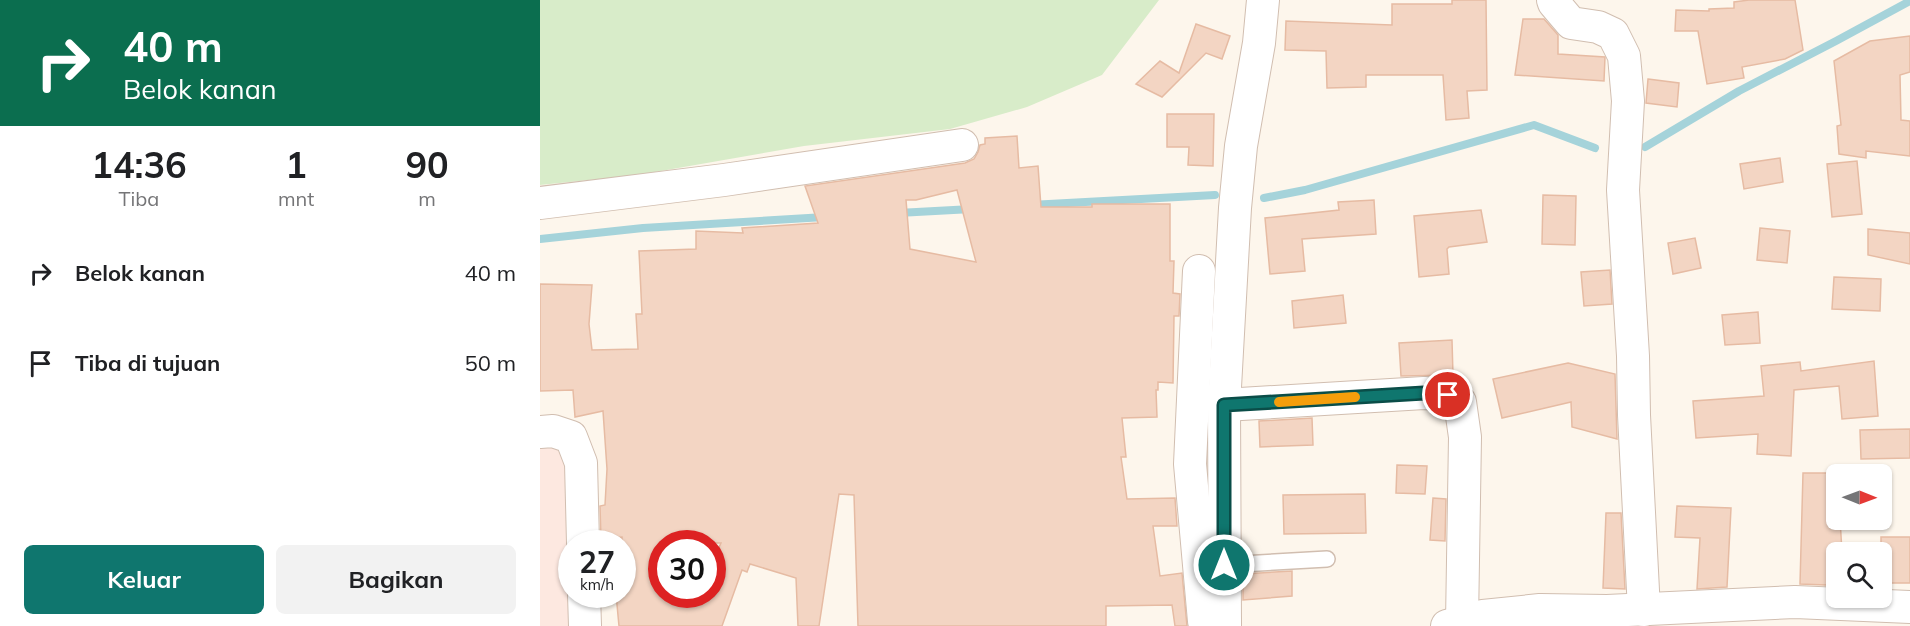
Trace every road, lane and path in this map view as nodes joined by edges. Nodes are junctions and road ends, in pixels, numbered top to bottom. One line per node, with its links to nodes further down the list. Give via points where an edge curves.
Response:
1 (1263, 0): 6 (street, via 1235,208)
2 (1553, 0): 13 (street, via 1571,23 1613,34 1624,56 1628,101 1623,190)
3 (962, 145): 4 (street)
4 (540, 203)
5 (1199, 271): 14 (street, via 1190,464 1204,621)
6 (1224, 405): 10 (street); 15 (street, via 1424,393 1448,395 1460,402 1465,437)
7 (540, 432): 8 (street, via 553,431 571,437 578,452)
8 (583, 530)
9 (1327, 559): 10 (lane)
10 (1224, 565): 14 (street)
11 (1910, 607): 13 (street, via 1795,602)
12 (584, 608): 16 (street)
13 (1644, 610): 15 (street, via 1540,610 1483,616)
14 (1225, 624)
15 (1455, 624)
16 (585, 626)

